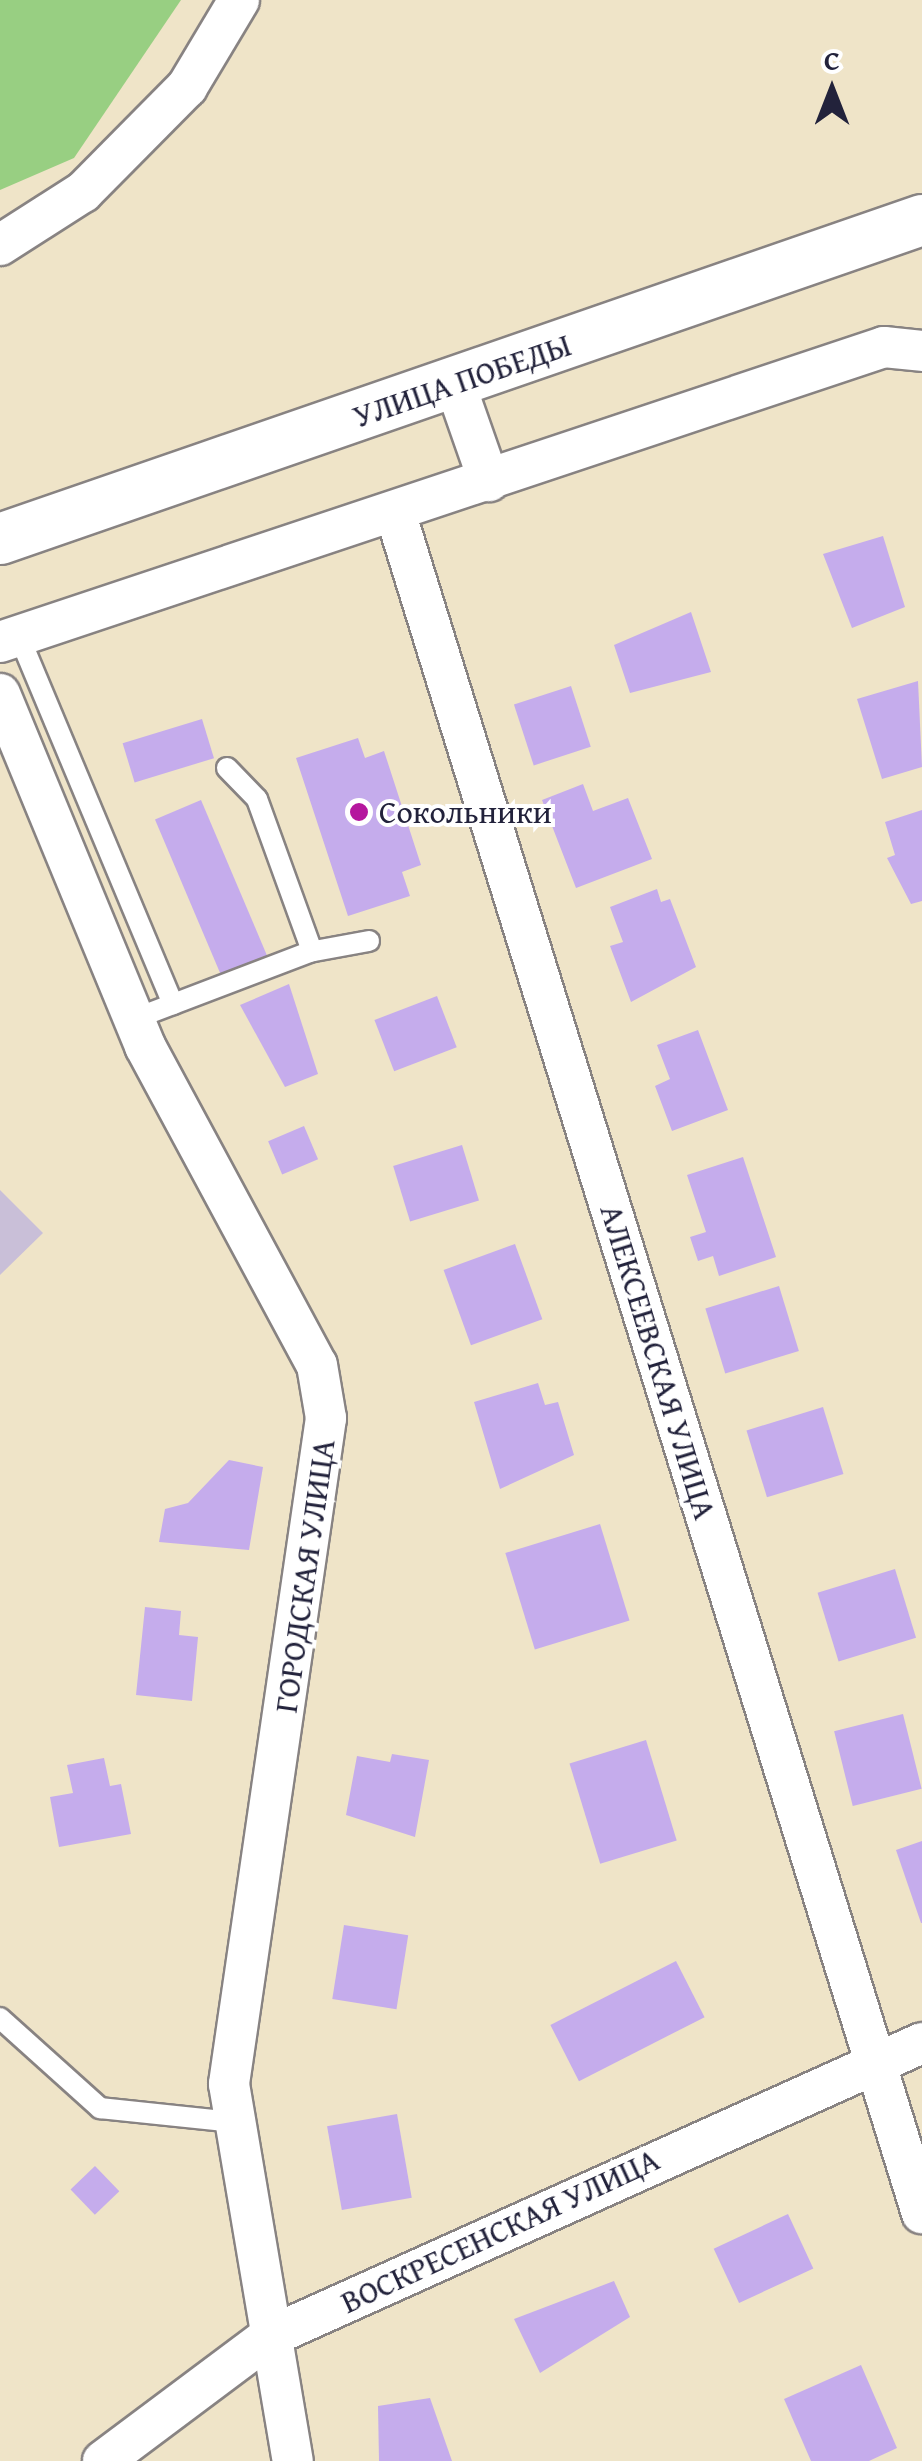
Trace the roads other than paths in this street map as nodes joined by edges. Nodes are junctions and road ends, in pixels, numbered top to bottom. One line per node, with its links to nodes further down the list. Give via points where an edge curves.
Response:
1 (239, 0): 3 (street, via 187,87 83,192)
2 (922, 220): 5 (street, УЛИЦА ПОБЕДЫ)
3 (0, 245)
4 (922, 350): 6 (street, via 884,347)
5 (456, 384): 6 (street); 8 (street, УЛИЦА ПОБЕДЫ)
6 (489, 480): 7 (street)
7 (395, 512): 9 (street); 18 (street, АЛЕКСЕЕВСКАЯ УЛИЦА)
8 (0, 538)
9 (10, 639): 14 (lane)
10 (0, 694): 15 (street, ГОРОДСКАЯ УЛИЦА)
11 (227, 768): 13 (lane, via 257,798)
12 (369, 942): 13 (lane)
13 (312, 952): 14 (lane)
14 (173, 1004): 15 (lane)
15 (134, 1019): 19 (street, ГОРОДСКАЯ УЛИЦА, via 317,1365 326,1418 229,2084)
16 (0, 2018): 19 (lane, via 110,2112)
17 (922, 2043): 18 (street, ВОСКРЕСЕНСКАЯ УЛИЦА)
18 (874, 2060): 20 (street, АЛЕКСЕЕВСКАЯ УЛИЦА); 21 (street, ВОСКРЕСЕНСКАЯ УЛИЦА)
19 (234, 2122): 21 (street, ГОРОДСКАЯ УЛИЦА)
20 (922, 2213)
21 (270, 2337): 22 (street, ВОСКРЕСЕНСКАЯ УЛИЦА); 23 (street, ГОРОДСКАЯ УЛИЦА)
22 (103, 2461)
23 (293, 2461)

